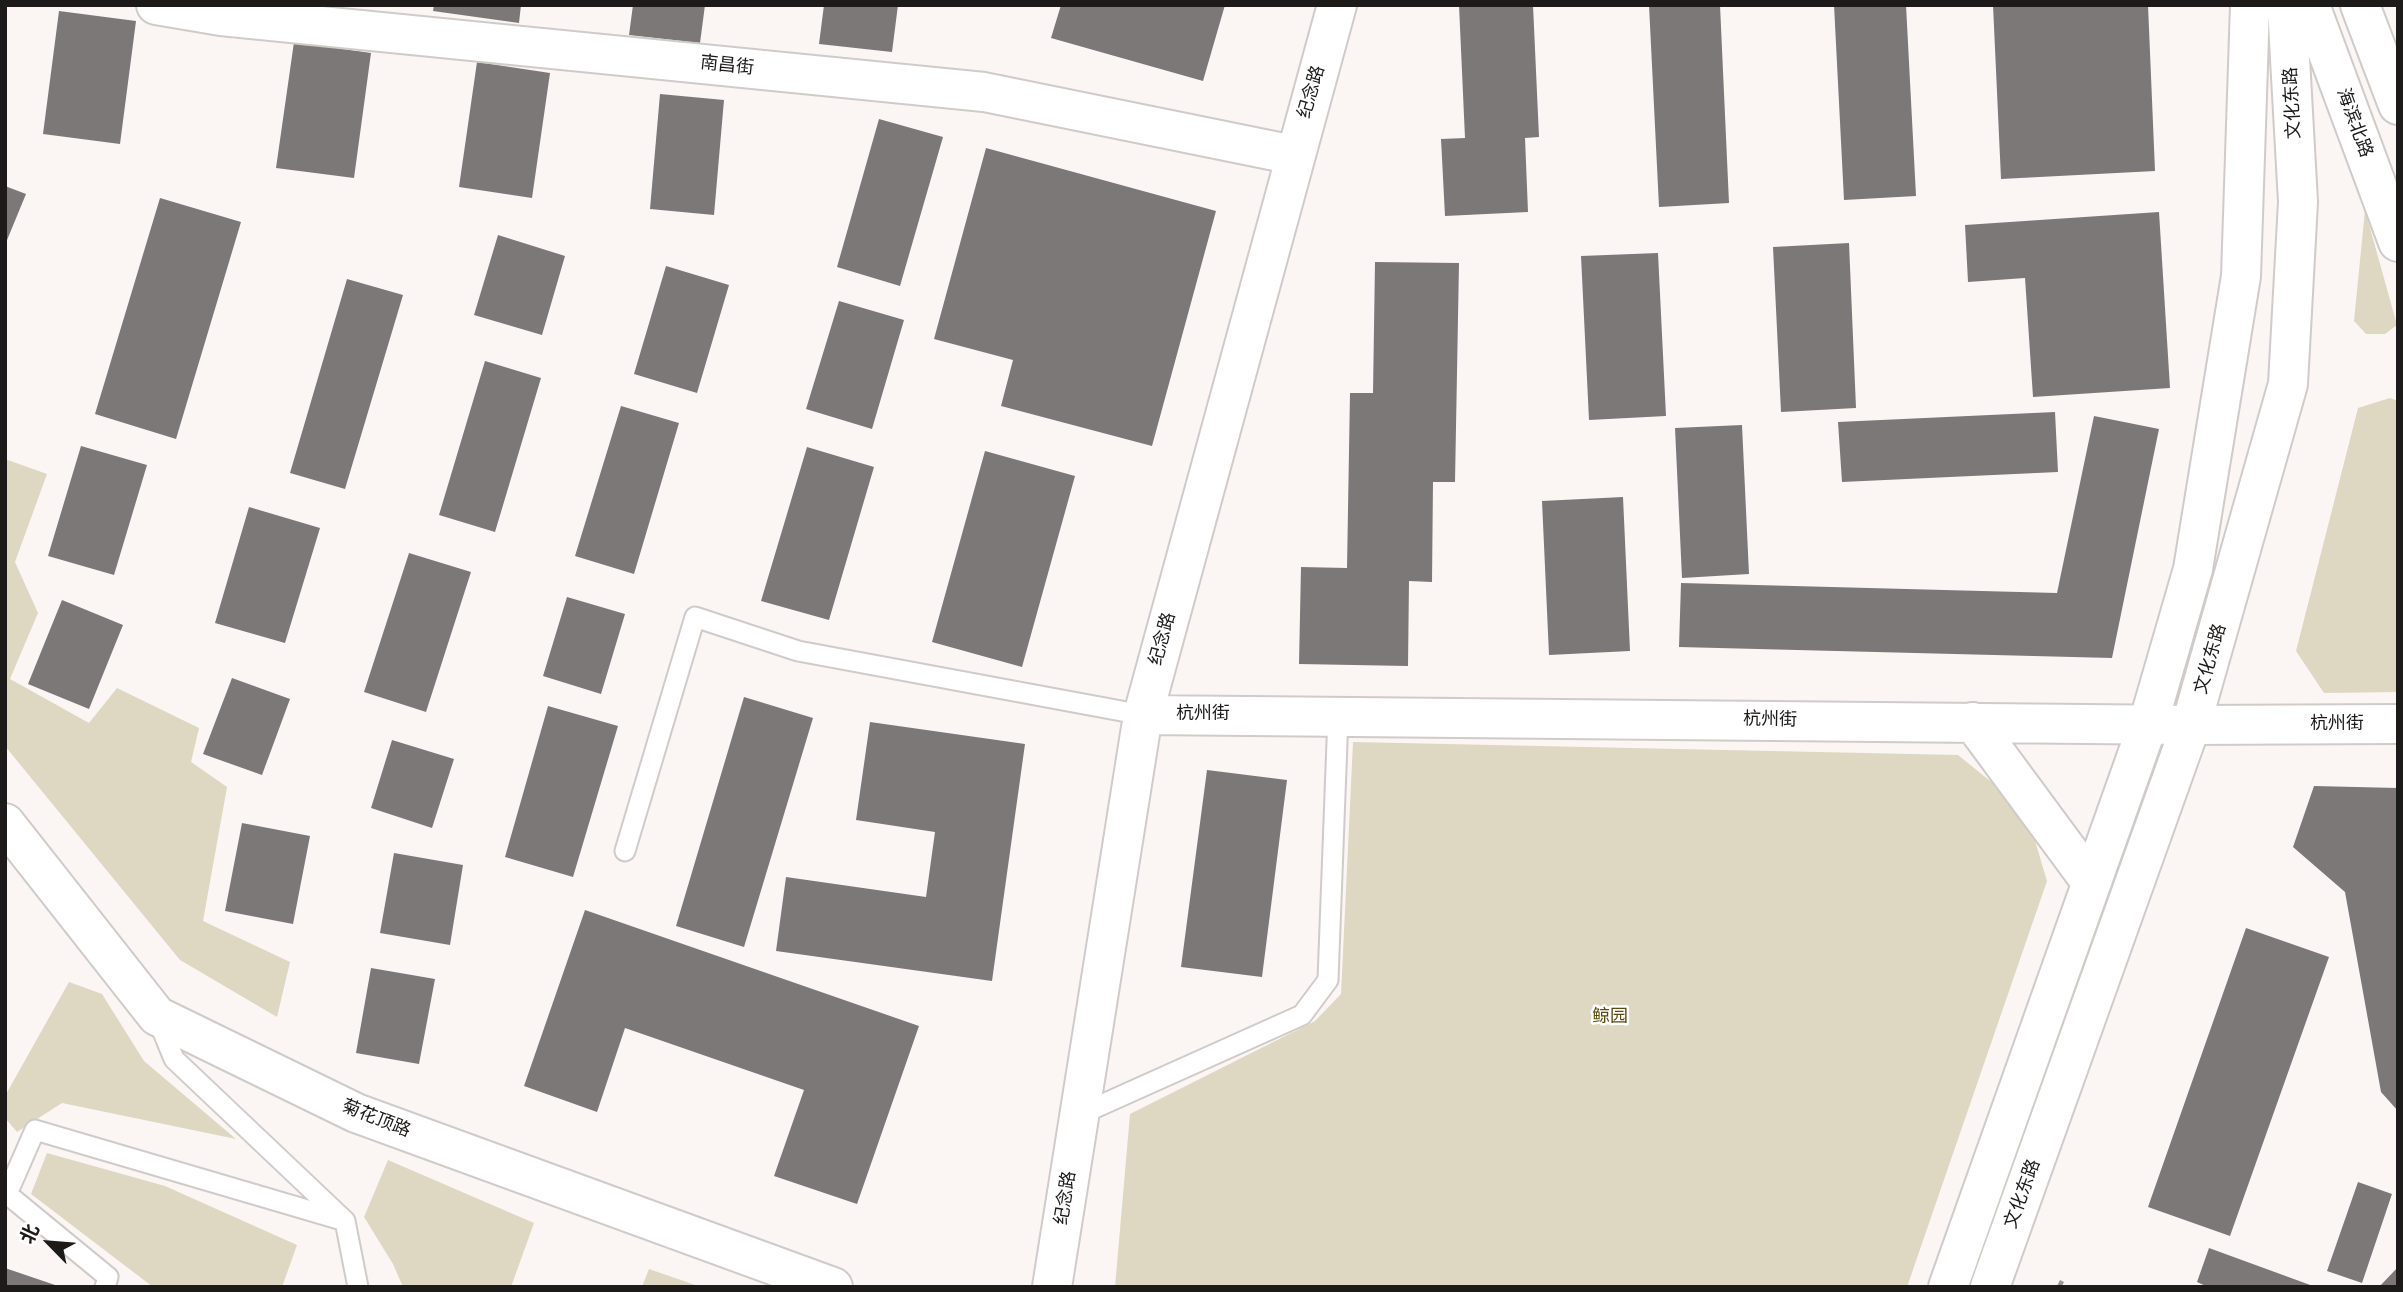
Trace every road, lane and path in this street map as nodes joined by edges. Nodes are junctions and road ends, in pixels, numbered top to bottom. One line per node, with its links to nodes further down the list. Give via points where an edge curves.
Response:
1 (156, 5): 8 (street, 南昌街, via 222,16 984,92)
2 (1337, 5): 8 (street, 纪念路)
3 (2250, 5): 13 (street, via 2241,276 2193,569)
4 (2287, 5): 15 (street, 文化东路, via 2298,202 2288,384)
5 (2310, 5): 9 (street, 海滨北路)
6 (2360, 5): 7 (street)
7 (2398, 105)
8 (1294, 155): 10 (street, 纪念路)
9 (2398, 242)
10 (1143, 715): 11 (street, 杭州街); 17 (lane, via 798,651 695,617); 20 (street, 纪念路)
11 (1338, 715): 12 (street, 杭州街); 20 (lane, via 1328,980 1302,1016)
12 (1973, 722): 13 (street, 杭州街); 18 (street)
13 (2148, 724): 15 (street, 杭州街); 18 (street)
14 (2398, 724): 15 (street, 杭州街)
15 (2191, 725): 28 (street, 文化东路)
16 (5, 823): 19 (street, 菊花顶路)
17 (625, 851)
18 (2091, 882): 27 (street)
19 (156, 1016): 22 (lane, via 174,1059); 25 (street, 菊花顶路, via 356,1113)
20 (1079, 1115): 26 (street, 纪念路)
21 (6, 1195): 22 (lane, via 35,1130); 23 (lane, via 108,1277)
22 (345, 1221): 24 (lane)
23 (105, 1287)
24 (358, 1287)
25 (834, 1287)
26 (1052, 1287)
27 (1948, 1287)
28 (1990, 1287)

